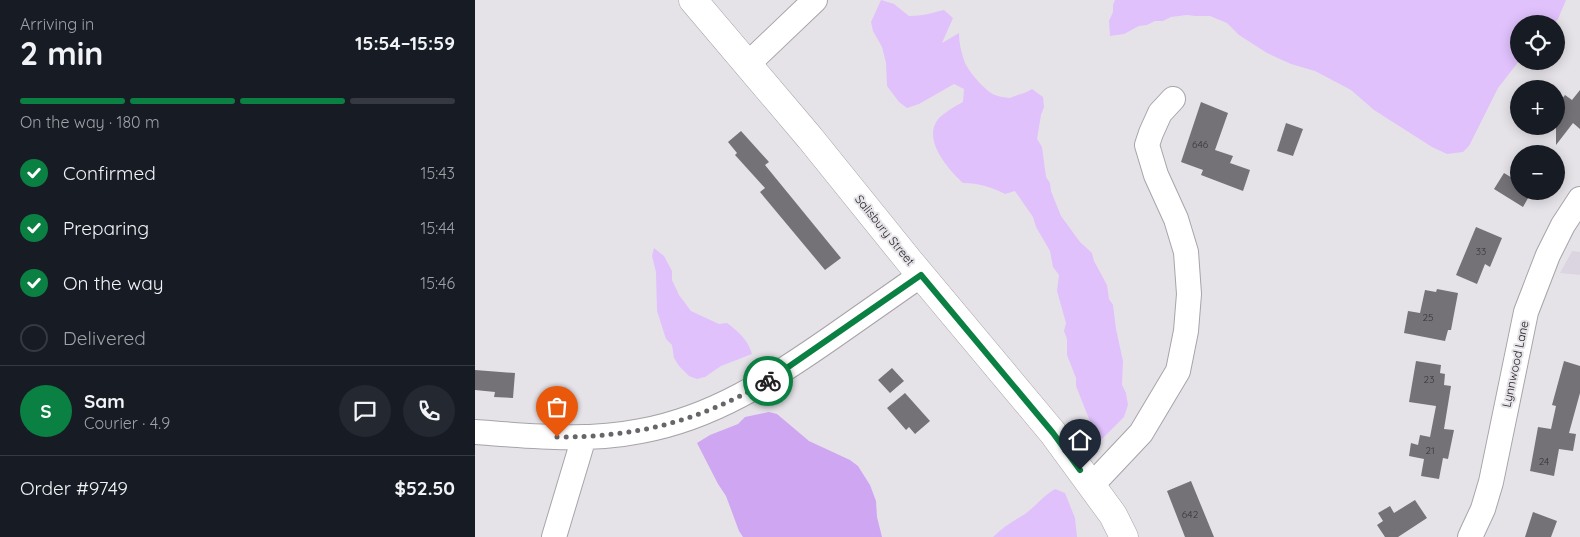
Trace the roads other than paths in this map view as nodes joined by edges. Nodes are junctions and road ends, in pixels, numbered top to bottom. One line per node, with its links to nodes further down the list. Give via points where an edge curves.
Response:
1 (693, 0): 3 (main road, Salisbury Street)
2 (815, 0): 3 (street)
3 (748, 64): 6 (main road, Salisbury Street)
4 (1173, 99): 9 (street, via 1160,113 1147,145 1186,252 1189,294 1179,371 1141,433)
5 (1580, 199): 12 (street, Lynnwood Lane, via 1549,254 1526,312 1491,482)
6 (921, 275): 8 (street, via 781,373 719,406 669,425); 9 (main road, Salisbury Street, via 1053,433)
7 (475, 432): 8 (street)
8 (584, 437): 10 (street)
9 (1092, 486): 11 (main road, Salisbury Street)
10 (554, 537)
11 (1124, 537)
12 (1470, 537)

